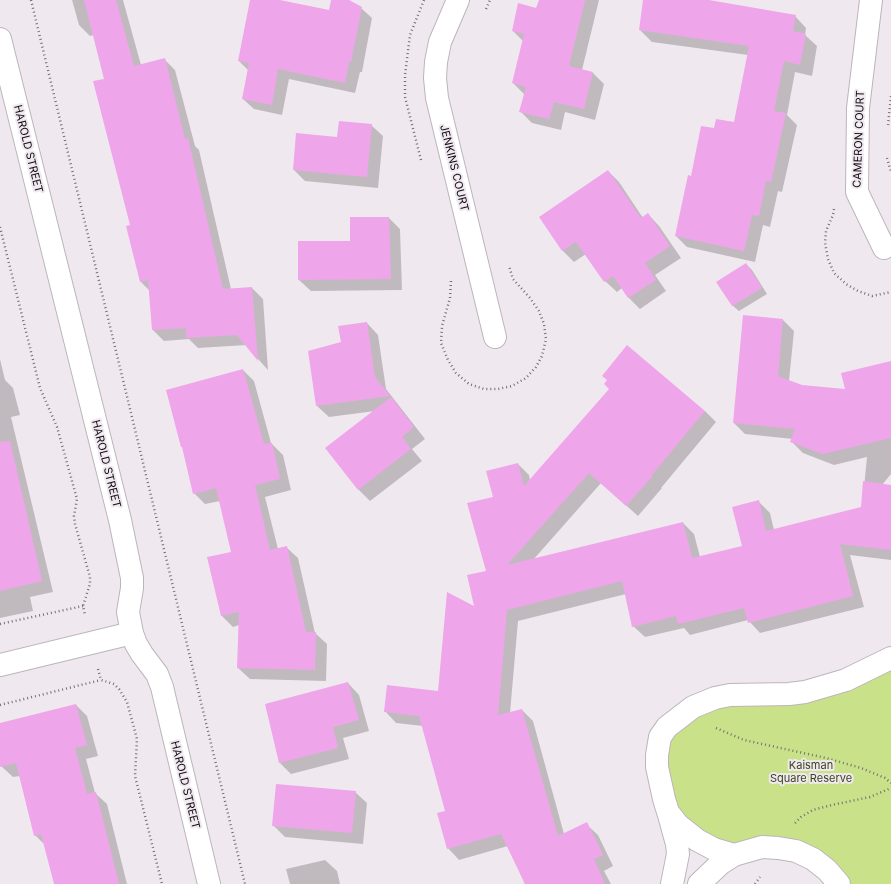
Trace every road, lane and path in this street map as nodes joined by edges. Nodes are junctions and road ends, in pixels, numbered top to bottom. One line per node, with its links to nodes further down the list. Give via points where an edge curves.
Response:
1 (30, 0): 29 (path)
2 (458, 0): 11 (street, JENKINS COURT, via 440,42 435,78 437,98)
3 (871, 0): 10 (street, CAMERON COURT, via 858,108 857,192)
4 (0, 39): 15 (street, HAROLD STREET, via 122,527 132,578 128,612)
5 (891, 96): 6 (path)
6 (887, 132)
7 (886, 152): 8 (path)
8 (891, 172)
9 (0, 227): 12 (path, via 40,388 57,427 77,499 75,524 90,577)
10 (884, 248)
11 (495, 337)
12 (83, 606): 13 (path); 14 (path)
13 (87, 620)
14 (0, 624)
15 (132, 633): 17 (street); 28 (street, HAROLD STREET, via 142,654 158,674 162,687)
16 (891, 658): 21 (street, via 846,680 805,692 730,695)
17 (0, 665)
18 (98, 666): 19 (path)
19 (101, 680): 20 (path); 27 (path, via 114,684 127,702 137,739 135,776)
20 (0, 704)
21 (693, 707): 22 (path, via 715,727 732,736 861,768); 24 (street, via 667,727 660,737 657,767)
22 (891, 783)
23 (891, 788): 25 (path, via 870,797 814,810 801,817)
24 (668, 812): 26 (street, via 678,825 696,840); 30 (street, via 678,854)
25 (792, 827)
26 (734, 855): 31 (street, via 720,864); 32 (street, via 762,847 796,851 813,859)
27 (162, 884)
28 (209, 884)
29 (245, 884)
30 (672, 884)
31 (699, 884)
32 (839, 884)

